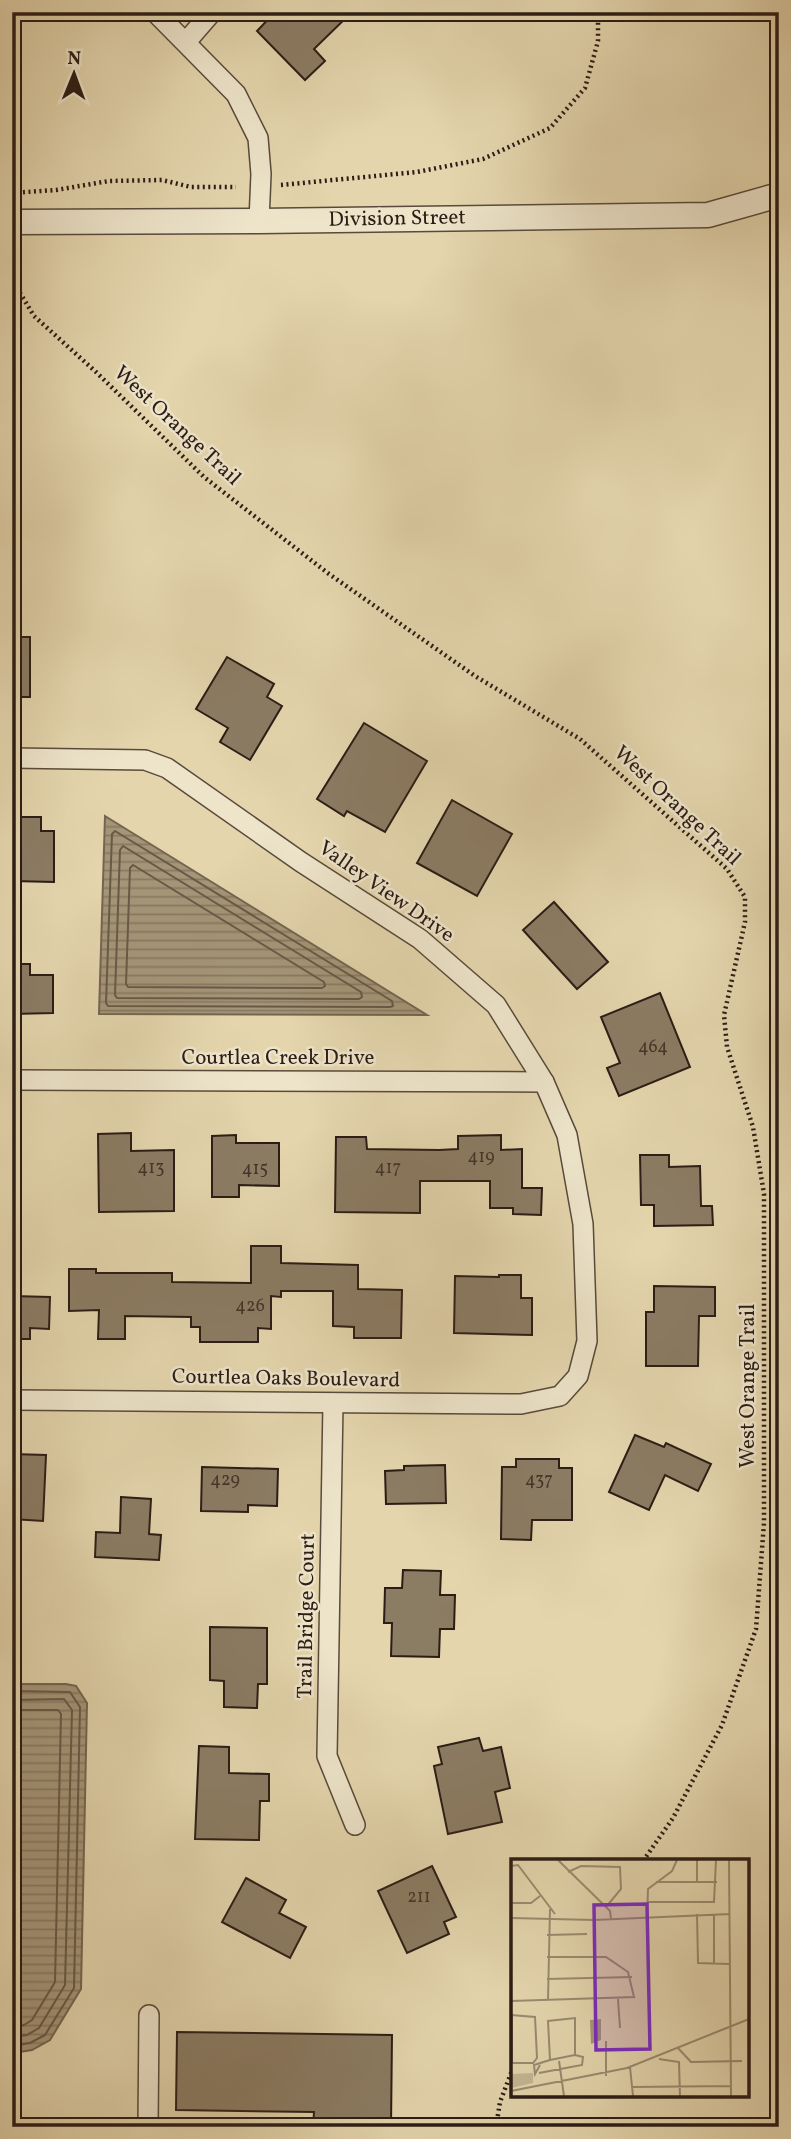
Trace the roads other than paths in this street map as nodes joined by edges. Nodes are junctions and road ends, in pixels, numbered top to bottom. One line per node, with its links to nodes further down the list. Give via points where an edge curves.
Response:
1 (155, 12): 3 (street)
2 (212, 12): 3 (street)
3 (186, 42): 5 (street, via 236,94 258,138)
4 (779, 194): 5 (street, Division Street, via 708,215)
5 (259, 221): 6 (street, Division Street)
6 (12, 222)
7 (12, 758): 9 (street, Valley View Drive, via 145,760 167,768 420,939 496,1005)
8 (12, 1080): 9 (street, Courtlea Creek Drive)
9 (544, 1082): 10 (street, Valley View Drive, via 567,1135 583,1224 587,1341 578,1376)
10 (559, 1396): 12 (street, Courtlea Oaks Boulevard, via 521,1404)
11 (12, 1400): 12 (street, Courtlea Oaks Boulevard)
12 (333, 1403): 13 (street, Trail Bridge Court, via 327,1756)
13 (355, 1825)
14 (149, 2015): 15 (street)
15 (148, 2127)

